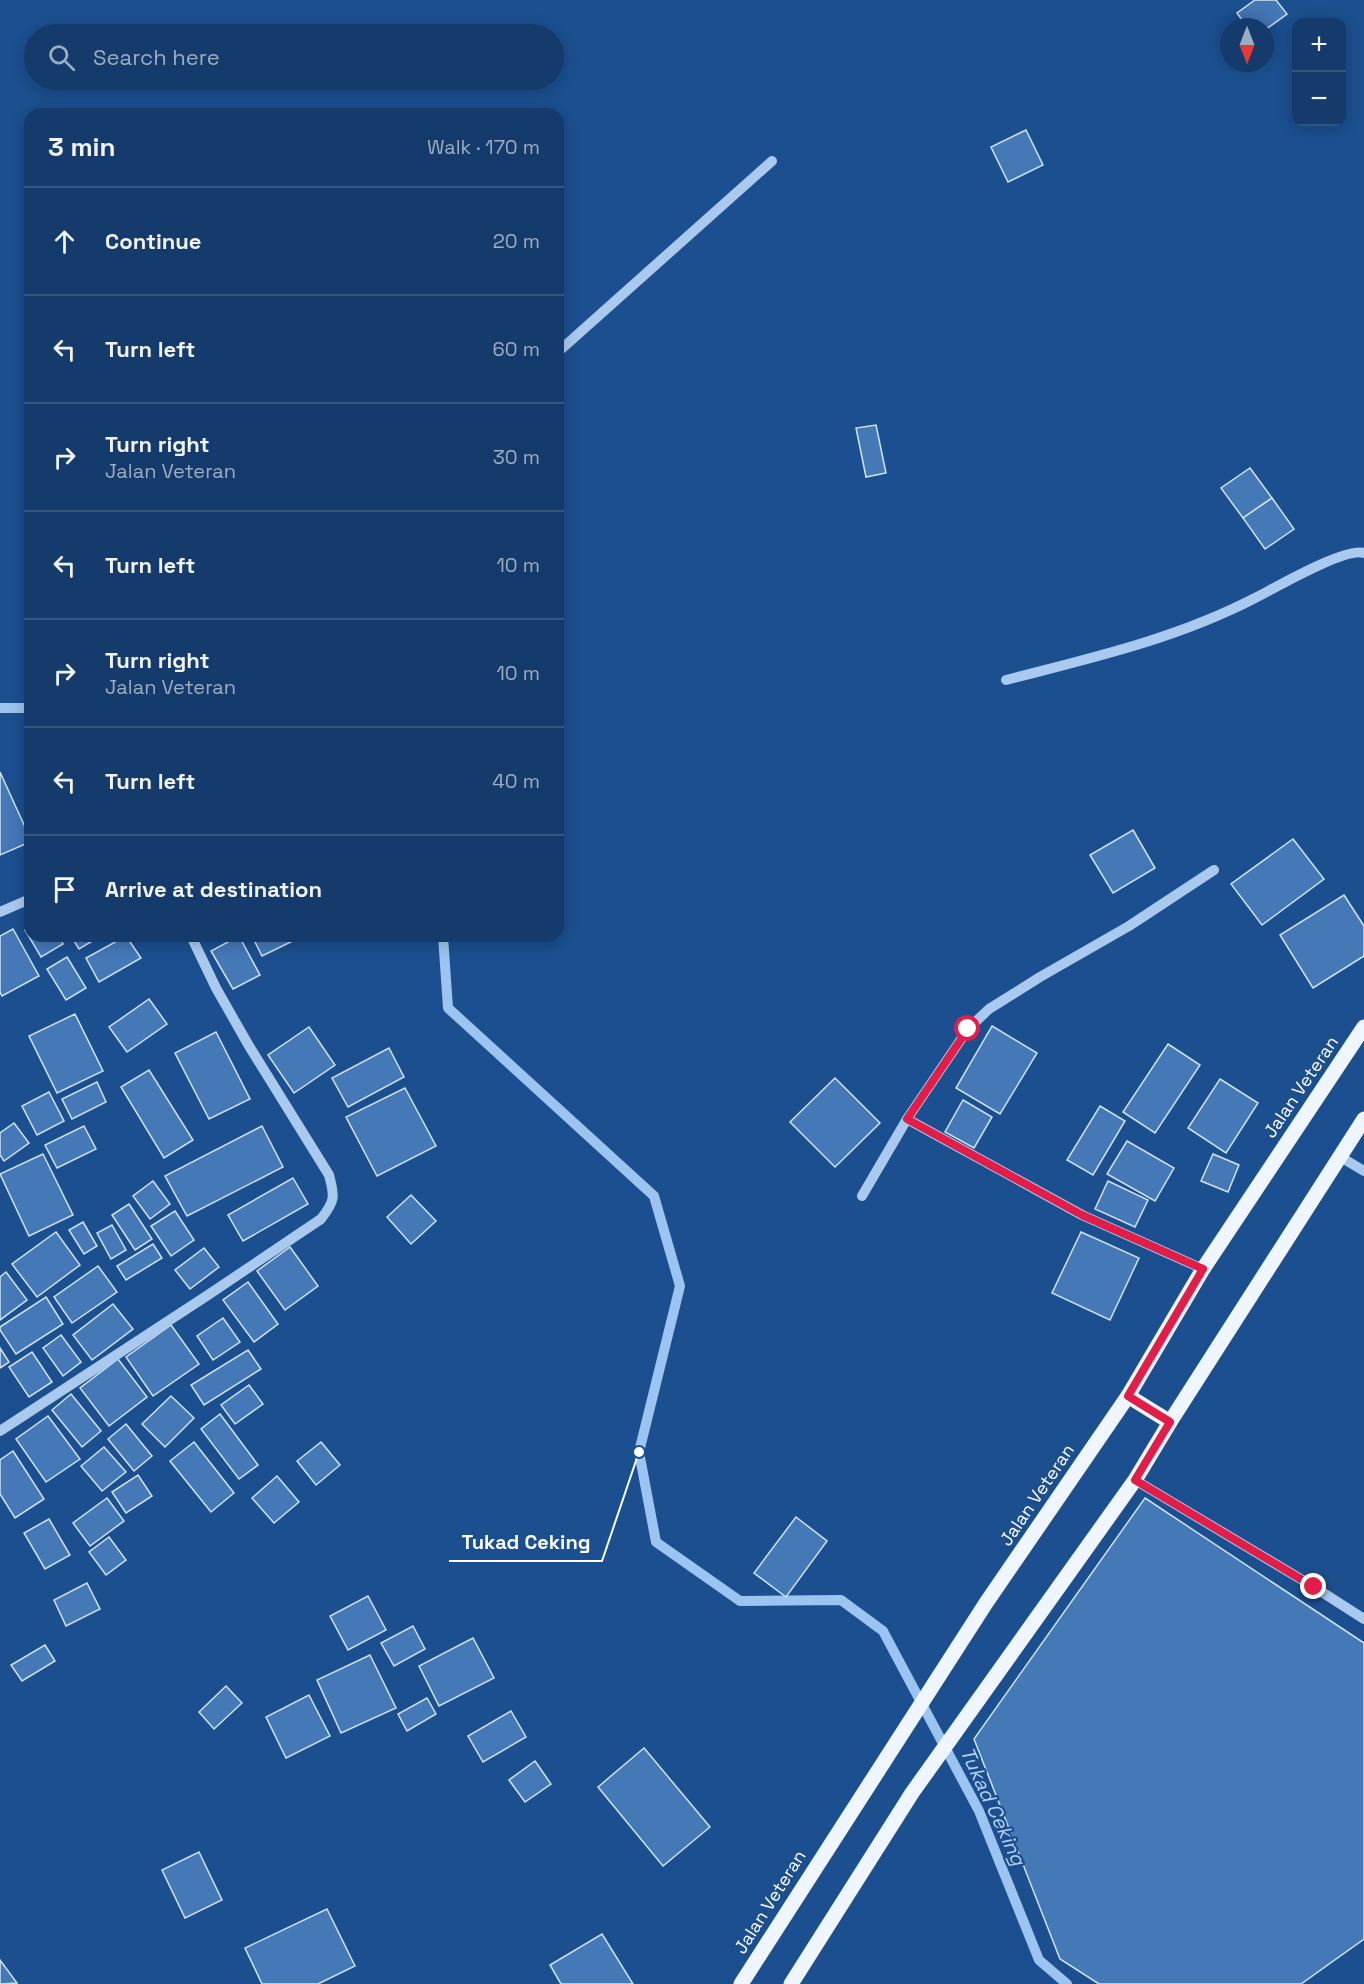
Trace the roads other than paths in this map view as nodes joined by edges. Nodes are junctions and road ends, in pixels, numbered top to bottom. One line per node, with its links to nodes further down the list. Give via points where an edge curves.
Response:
1 (772, 161): 2 (street)
2 (564, 347)
3 (1364, 553): 4 (street, via 1346,555 1319,566 1229,611 1167,636)
4 (1006, 680)
5 (1214, 870): 10 (street, via 989,1009 968,1029)
6 (24, 902): 7 (street)
7 (0, 912)
8 (194, 942): 18 (street, via 249,1046 329,1175 333,1204 321,1220)
9 (1364, 1027): 15 (main road, Jalan Veteran)
10 (907, 1119): 14 (street); 15 (street, via 1082,1215)
11 (1364, 1119): 12 (main road)
12 (1340, 1156): 13 (street); 17 (main road)
13 (1364, 1171)
14 (862, 1196)
15 (1203, 1269): 16 (main road, Jalan Veteran)
16 (1128, 1396): 17 (main road); 21 (main road, Jalan Veteran, via 986,1603)
17 (1170, 1422): 19 (main road)
18 (0, 1431)
19 (1135, 1480): 20 (street); 22 (main road, via 912,1793)
20 (1364, 1619)
21 (741, 1984)
22 (791, 1984)

